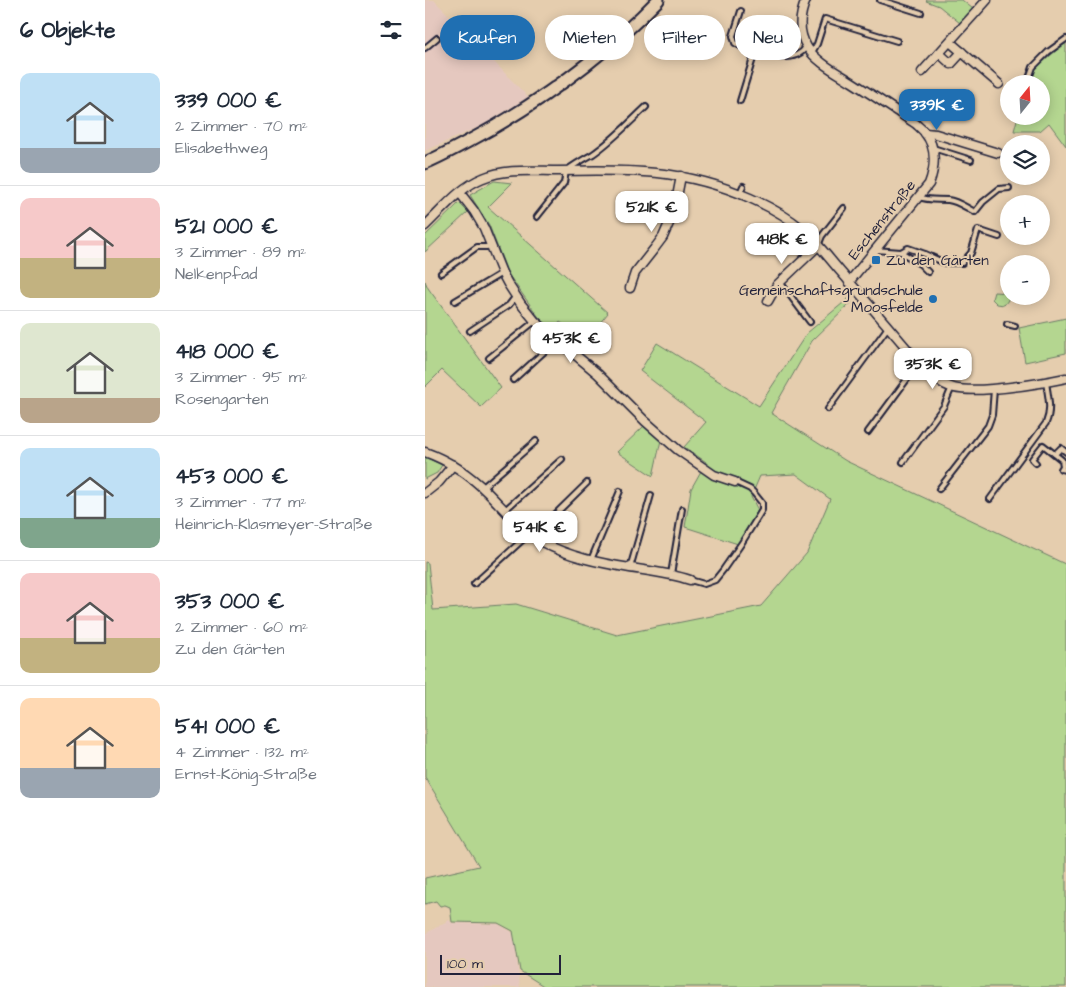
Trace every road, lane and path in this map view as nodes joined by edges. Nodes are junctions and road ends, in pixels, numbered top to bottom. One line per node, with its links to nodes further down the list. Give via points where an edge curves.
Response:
1 (658, 0): 29 (main road, via 584,67 523,110)
2 (806, 0): 15 (street, via 800,21)
3 (881, 0): 6 (lane)
4 (987, 0): 12 (street)
5 (741, 11): 7 (lane)
6 (921, 13)
7 (740, 15)
8 (735, 30): 13 (lane)
9 (437, 38): 14 (lane)
10 (1066, 39): 21 (lane, via 1033,67)
11 (897, 41): 15 (lane, via 825,18 817,44)
12 (950, 42): 17 (street); 18 (street)
13 (735, 43)
14 (425, 48)
15 (809, 50): 16 (lane); 25 (street, Eschenstraße)
16 (801, 52)
17 (962, 52): 18 (street, via 951,64); 22 (street)
18 (939, 53): 20 (street)
19 (753, 60): 23 (lane)
20 (922, 72)
21 (1030, 75)
22 (999, 84)
23 (740, 101)
24 (646, 107): 30 (lane, via 608,142)
25 (925, 133): 26 (street, Eschenstraße); 27 (street)
26 (933, 148): 28 (lane); 34 (street, Eschenstraße, via 932,175)
27 (998, 153)
28 (971, 160)
29 (425, 163)
30 (566, 171): 31 (street, via 635,171); 33 (street, via 497,174 484,177); 36 (lane, via 564,183)
31 (681, 176): 40 (street, via 741,189 760,202 782,210); 48 (street, via 671,221 655,249 635,273)
32 (1009, 188): 34 (lane, via 999,189 975,212 950,200)
33 (460, 193): 37 (street); 39 (street)
34 (919, 197): 41 (street, Eschenstraße)
35 (844, 208): 40 (lane)
36 (537, 217)
37 (425, 226)
38 (999, 237): 42 (lane, via 978,230 971,252 962,263 945,263 908,248)
39 (492, 245): 44 (lane, via 477,247); 45 (street)
40 (818, 246): 46 (street); 47 (street)
41 (875, 250): 42 (lane); 47 (street, Eschenstraße)
42 (901, 252): 43 (lane)
43 (928, 272)
44 (441, 273)
45 (502, 273): 49 (street); 50 (lane)
46 (780, 282): 51 (street); 53 (lane)
47 (849, 282): 56 (street)
48 (630, 288)
49 (516, 296): 52 (street); 57 (lane, via 509,305)
50 (455, 301)
51 (768, 301)
52 (535, 321): 58 (street); 59 (lane)
53 (810, 322)
54 (1007, 324): 55 (lane)
55 (1015, 326)
56 (888, 327): 60 (street); 66 (lane)
57 (470, 331)
58 (557, 340): 62 (lane); 77 (street, via 581,358 678,450 714,474)
59 (489, 358)
60 (919, 363): 64 (street, via 929,374); 67 (lane)
61 (1066, 378): 63 (street)
62 (513, 380)
63 (1045, 382): 65 (street); 84 (lane, via 1050,408 1046,423)
64 (952, 387): 65 (street); 73 (lane, via 945,406)
65 (994, 389): 80 (lane, via 988,426)
66 (828, 409)
67 (868, 432)
68 (536, 441): 79 (lane)
69 (425, 452): 75 (street)
70 (1066, 452): 71 (lane, via 1061,448)
71 (1055, 454): 74 (lane, via 1043,445 1032,459); 76 (lane, via 1062,460 1061,469)
72 (562, 459): 86 (lane)
73 (903, 462)
74 (1036, 463)
75 (453, 465): 79 (street); 82 (street)
76 (1066, 470)
77 (735, 482): 91 (lane, via 758,498 762,510 715,580 704,584)
78 (587, 483): 87 (lane)
79 (483, 488): 86 (street)
80 (939, 489)
81 (620, 491): 88 (lane)
82 (425, 493)
83 (651, 495): 89 (lane)
84 (990, 499)
85 (682, 509): 90 (lane)
86 (505, 510): 87 (street)
87 (531, 535): 88 (street); 92 (lane)
88 (591, 560): 89 (street)
89 (630, 568): 90 (street)
90 (671, 574): 91 (street)
91 (690, 580)
92 (474, 584)

